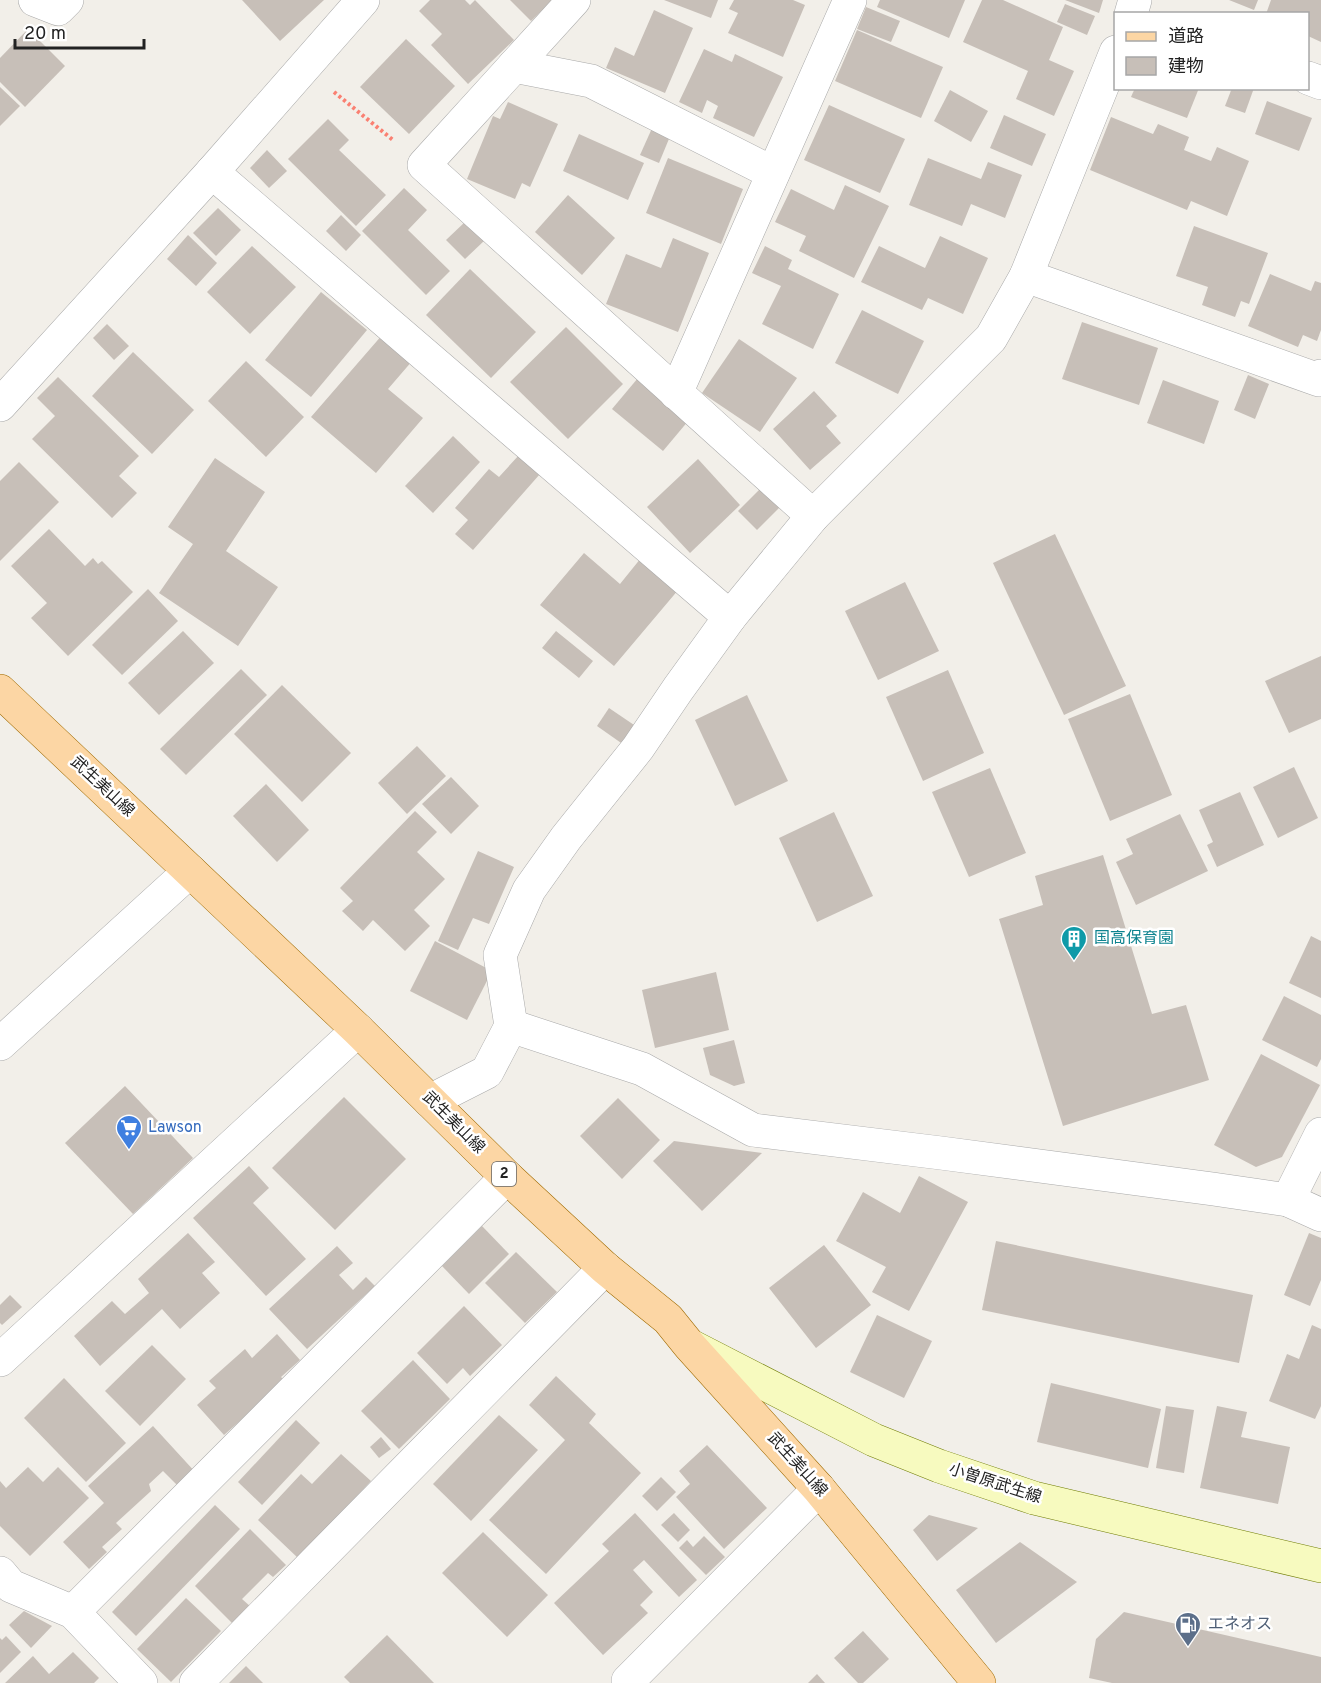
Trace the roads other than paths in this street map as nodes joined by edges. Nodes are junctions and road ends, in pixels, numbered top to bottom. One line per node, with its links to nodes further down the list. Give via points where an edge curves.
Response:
1 (35, 0): 2 (street, via 58,9)
2 (67, 0)
3 (363, 0): 8 (street)
4 (574, 0): 7 (street)
5 (850, 0): 9 (street)
6 (1114, 57): 10 (street)
7 (514, 66): 9 (street, via 591,81); 12 (street, via 424,165)
8 (212, 172): 13 (street); 15 (street)
9 (772, 173): 12 (street)
10 (1026, 276): 11 (street, via 1318,380); 14 (street, via 991,338)
11 (1321, 376)
12 (676, 393): 14 (street)
13 (0, 405)
14 (813, 516): 15 (street)
15 (730, 617): 18 (street, via 638,748 529,890 500,955)
16 (0, 691): 17 (main road, 武生美山線 / 2)
17 (190, 871): 19 (main road, 武生美山線 / 2); 20 (street)
18 (510, 1026): 21 (street, via 487,1072); 24 (street, via 642,1069 753,1130)
19 (358, 1030): 21 (main road, 武生美山線 / 2); 28 (street)
20 (0, 1044)
21 (430, 1101): 23 (main road, 武生美山線 / 2)
22 (1321, 1134): 24 (street)
23 (507, 1177): 26 (main road, 武生美山線 / 2); 32 (street)
24 (1288, 1200): 25 (street)
25 (1321, 1215)
26 (605, 1268): 27 (main road, 武生美山線 / 2, via 668,1319); 34 (street)
27 (690, 1345): 29 (main road, 武生美山線 / 2); 30 (main road, 小曽原武生線, via 874,1440 939,1466 1034,1498)
28 (0, 1360)
29 (819, 1490): 35 (street); 36 (main road, 武生美山線 / 2)
30 (1321, 1566)
31 (0, 1573): 32 (street, via 11,1586)
32 (74, 1612): 33 (street)
33 (141, 1683)
34 (196, 1683)
35 (630, 1683)
36 (979, 1683)

